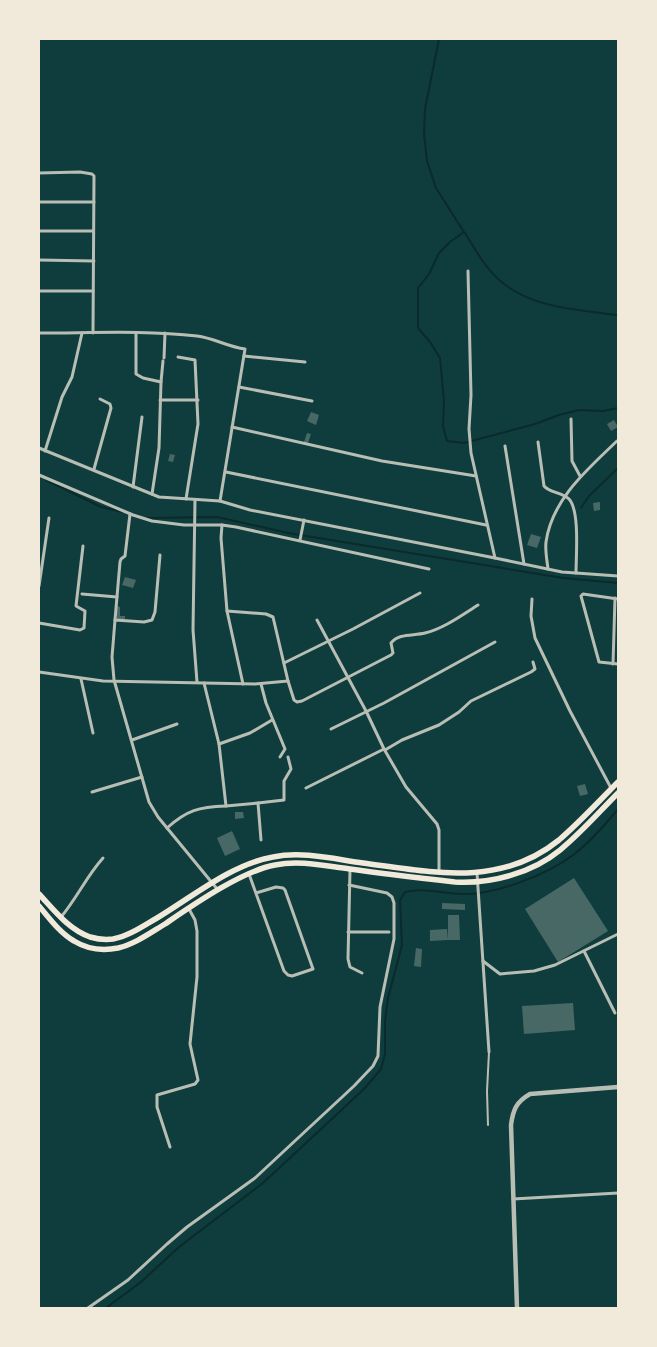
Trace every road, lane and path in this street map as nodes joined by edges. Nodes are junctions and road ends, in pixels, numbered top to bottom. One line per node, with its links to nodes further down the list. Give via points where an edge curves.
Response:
1 (39, 172): 3 (street, via 92,174)
2 (39, 202): 3 (street)
3 (94, 202): 5 (street)
4 (39, 231): 5 (street)
5 (94, 231): 7 (street)
6 (39, 260): 7 (street)
7 (94, 261): 10 (street)
8 (468, 271): 36 (street, via 469,420)
9 (39, 291): 10 (street)
10 (93, 291): 13 (street)
11 (39, 333): 12 (street)
12 (82, 333): 13 (street); 32 (street, via 72,377 62,397)
13 (93, 333): 14 (street)
14 (136, 333): 15 (street); 19 (street, via 136,374)
15 (165, 333): 16 (street, via 217,340 245,350); 19 (street)
16 (244, 356): 18 (street); 20 (street)
17 (178, 357): 23 (street, via 195,360)
18 (305, 362)
19 (161, 382): 22 (street)
20 (239, 387): 24 (street); 27 (street)
21 (100, 399): 33 (street, via 111,408)
22 (160, 400): 23 (street); 39 (street, via 159,448)
23 (198, 400): 41 (street, via 197,433)
24 (312, 401)
25 (142, 418): 38 (street)
26 (571, 419): 37 (street, via 572,461)
27 (232, 427): 34 (street); 36 (street, via 382,461)
28 (618, 441): 37 (street)
29 (538, 442): 40 (street, via 544,486)
30 (505, 446): 54 (street)
31 (39, 448): 32 (street)
32 (45, 451): 33 (street)
33 (94, 469): 38 (street)
34 (226, 472): 42 (street); 49 (street)
35 (39, 475): 44 (street)
36 (476, 476): 49 (street)
37 (580, 476): 40 (street)
38 (133, 487): 39 (street)
39 (152, 494): 41 (street)
40 (566, 496): 56 (street, via 546,541); 57 (street, via 573,507 575,520)
41 (186, 499): 43 (street)
42 (220, 501): 43 (street); 46 (street)
43 (195, 502): 47 (street)
44 (130, 514): 47 (street, via 152,521); 62 (street)
45 (49, 518): 59 (street)
46 (304, 520): 50 (street); 53 (street)
47 (195, 525): 48 (street); 81 (street, via 193,630)
48 (222, 525): 50 (street); 66 (street)
49 (486, 525): 53 (street)
50 (300, 538): 55 (street)
51 (82, 546): 69 (street, via 76,606 85,611 84,628)
52 (160, 555): 67 (street, via 152,620)
53 (495, 558): 54 (street)
54 (524, 564): 56 (street)
55 (429, 569)
56 (548, 569): 57 (street)
57 (576, 573): 58 (street)
58 (618, 576)
59 (39, 586)
60 (420, 593): 70 (street)
61 (82, 594): 62 (street)
62 (116, 597): 67 (street)
63 (616, 598): 74 (street); 74 (street, via 581,596 599,662)
64 (532, 599): 98 (street, via 535,638)
65 (478, 605): 77 (street, via 426,633 396,639 391,643 391,655)
66 (227, 611): 73 (street, via 272,616); 83 (street)
67 (115, 620): 79 (street)
68 (317, 620): 70 (street)
69 (39, 623)
70 (328, 640): 73 (street); 77 (street)
71 (495, 642): 85 (street)
72 (533, 662): 92 (street, via 535,668 531,672 471,701 438,725)
73 (284, 663): 80 (street)
74 (613, 664): 75 (street)
75 (618, 664)
76 (39, 672): 78 (street)
77 (348, 677): 80 (street, via 297,702); 85 (street)
78 (81, 679): 79 (street); 89 (street)
79 (114, 680): 81 (street); 90 (street)
80 (288, 681): 84 (street)
81 (197, 682): 82 (street)
82 (204, 683): 83 (street); 91 (street)
83 (243, 684): 84 (street)
84 (261, 684): 86 (street)
85 (366, 711): 88 (street); 92 (street)
86 (273, 720): 91 (street, via 250,733); 93 (street, via 285,750)
87 (177, 724): 90 (street)
88 (331, 729)
89 (92, 733)
90 (132, 740): 95 (street)
91 (218, 744): 102 (street)
92 (384, 749): 97 (street); 107 (street, via 406,788 438,826)
93 (280, 757)
94 (288, 757): 101 (street, via 292,769 284,781 284,800)
95 (142, 777): 99 (street); 103 (street, via 149,802)
96 (618, 782): 98 (highway)
97 (306, 788)
98 (611, 789): 108 (highway, via 547,848 513,864)
99 (92, 792)
100 (618, 793): 110 (highway, via 576,837 552,856 521,871)
101 (258, 803): 102 (street); 104 (street)
102 (226, 806): 103 (street, via 192,810)
103 (167, 828): 111 (street)
104 (261, 840)
105 (103, 858): 118 (street)
106 (350, 869): 109 (highway, via 282,863); 110 (highway); 112 (street)
107 (439, 873): 108 (highway); 111 (highway, via 283,855 248,865)
108 (477, 873): 110 (street)
109 (248, 874): 113 (highway); 114 (street)
110 (478, 882): 123 (street)
111 (214, 884): 113 (street); 118 (highway, via 136,930 111,940 92,938)
112 (349, 885): 119 (street); 132 (street, via 387,893 394,903 393,950 380,1007 376,1062 255,1178)
113 (219, 890): 117 (highway)
114 (256, 893): 114 (street, via 276,887 285,890 313,969 292,976 284,971)
115 (39, 894): 118 (highway)
116 (39, 906): 117 (highway, via 73,940 88,947 106,949 136,941)
117 (188, 908): 129 (street, via 197,931 197,977 190,1044 198,1080 157,1096)
118 (61, 918)
119 (348, 932): 120 (street); 124 (street, via 349,964 353,970)
120 (389, 932)
121 (618, 934): 122 (street)
122 (584, 951): 123 (street, via 547,968 514,974 500,974); 125 (street)
123 (482, 961): 126 (street)
124 (362, 973)
125 (615, 1014)
126 (489, 1052): 128 (lane)
127 (618, 1087): 131 (street, via 530,1094 521,1100 514,1110 511,1125)
128 (488, 1125)
129 (170, 1147)
130 (618, 1193): 131 (street)
131 (514, 1199): 133 (street)
132 (88, 1308)
133 (517, 1308)

